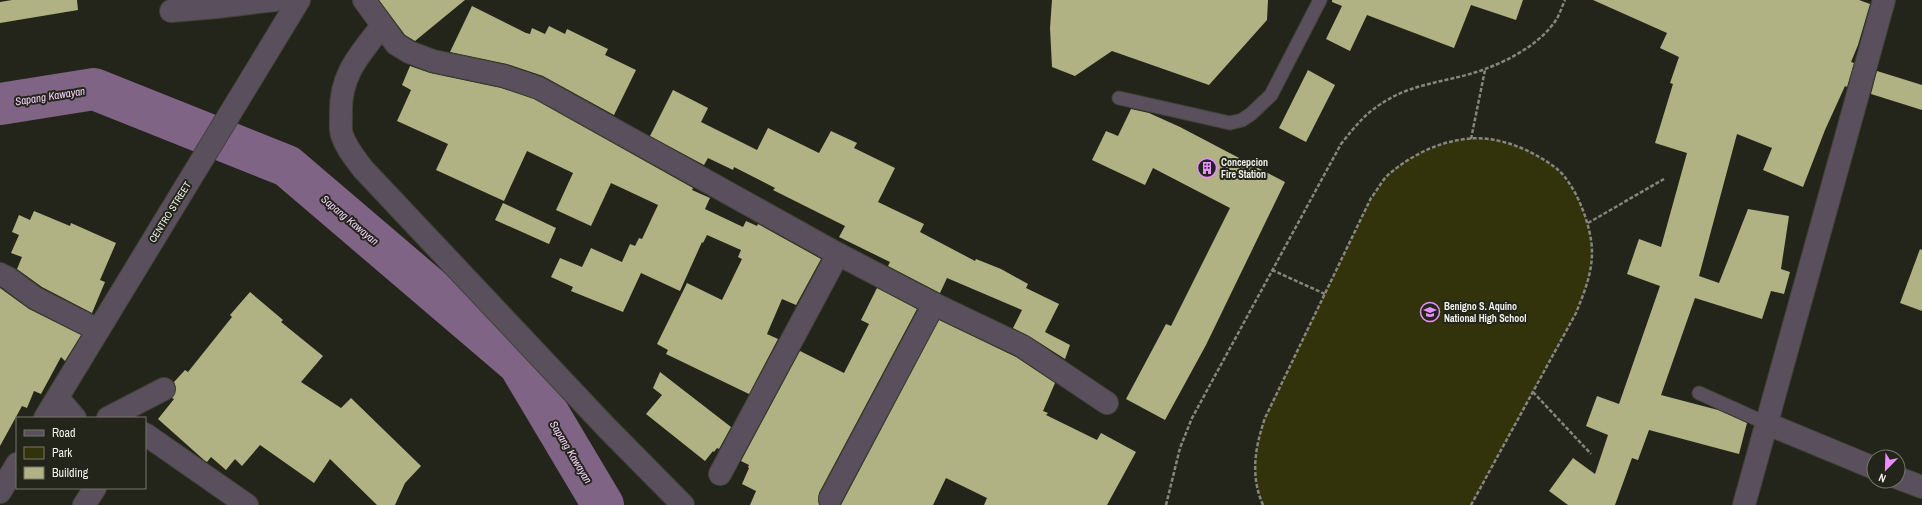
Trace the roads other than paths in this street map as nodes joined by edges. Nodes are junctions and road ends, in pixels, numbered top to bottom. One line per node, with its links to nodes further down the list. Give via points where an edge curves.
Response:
1 (275, 0): 6 (street)
2 (364, 0): 7 (street)
3 (1320, 0): 8 (lane, via 1271,95 1242,120 1230,123)
4 (1884, 0): 20 (street)
5 (298, 3): 12 (street, CENTRO STREET)
6 (171, 11)
7 (382, 26): 9 (street, via 396,44 409,52 433,61 504,76 539,88); 32 (street, via 348,72 340,104 342,133 348,149 606,427)
8 (1119, 98)
9 (838, 254): 11 (street); 24 (street)
10 (0, 274): 12 (street, via 35,298)
11 (934, 304): 16 (street, via 1022,346); 29 (street)
12 (98, 330): 15 (street, CENTRO STREET)
13 (164, 389): 19 (street)
14 (1700, 393): 20 (lane)
15 (58, 398): 17 (street); 18 (street, CENTRO STREET)
16 (1107, 403)
17 (74, 416)
18 (46, 417)
19 (110, 417)
20 (1768, 424): 22 (street); 33 (street)
21 (146, 435): 31 (street)
22 (1866, 465)
23 (16, 466): 28 (street)
24 (720, 474)
25 (1906, 481): 26 (street)
26 (1922, 488)
27 (94, 489): 30 (street)
28 (0, 492)
29 (830, 499)
30 (84, 505)
31 (247, 505)
32 (683, 505)
33 (1744, 505)

